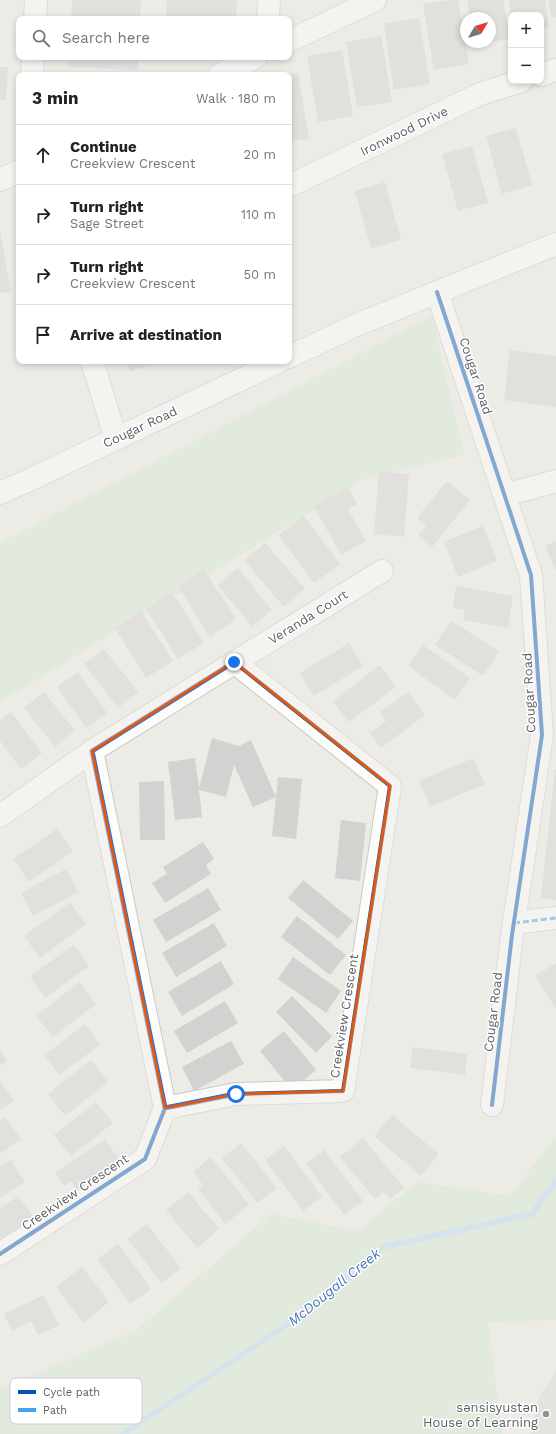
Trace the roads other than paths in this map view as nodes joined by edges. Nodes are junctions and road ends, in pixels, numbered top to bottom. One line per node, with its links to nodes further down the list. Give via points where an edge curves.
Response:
1 (36, 0): 4 (street)
2 (270, 0): 5 (street)
3 (375, 0): 6 (street)
4 (35, 16)
5 (268, 16)
6 (292, 40)
7 (33, 60): 10 (street)
8 (250, 60): 11 (street)
9 (556, 70): 12 (street)
10 (32, 72)
11 (225, 72)
12 (544, 74)
13 (512, 84): 16 (street, Ironwood Drive, via 480,94)
14 (16, 172): 15 (street)
15 (0, 180)
16 (292, 185)
17 (556, 244): 18 (street)
18 (437, 292): 19 (street, via 354,326); 25 (street, Cougar Road)
19 (292, 356)
20 (93, 364): 22 (street)
21 (274, 364): 22 (street, Cougar Road)
22 (116, 439): 24 (street, Cougar Road)
23 (556, 481): 25 (street)
24 (0, 493)
25 (505, 495): 31 (street, Cougar Road, via 531,575 542,735)
26 (382, 571): 27 (street, Veranda Court)
27 (234, 662): 28 (street); 33 (street, Creekview Crescent, via 390,786 343,1091 236,1094)
28 (92, 751): 29 (street); 33 (street)
29 (0, 816)
30 (556, 918): 31 (street)
31 (514, 923): 32 (street, Cougar Road)
32 (492, 1104)
33 (165, 1108): 34 (street, Creekview Crescent, via 145,1158)
34 (0, 1254)

